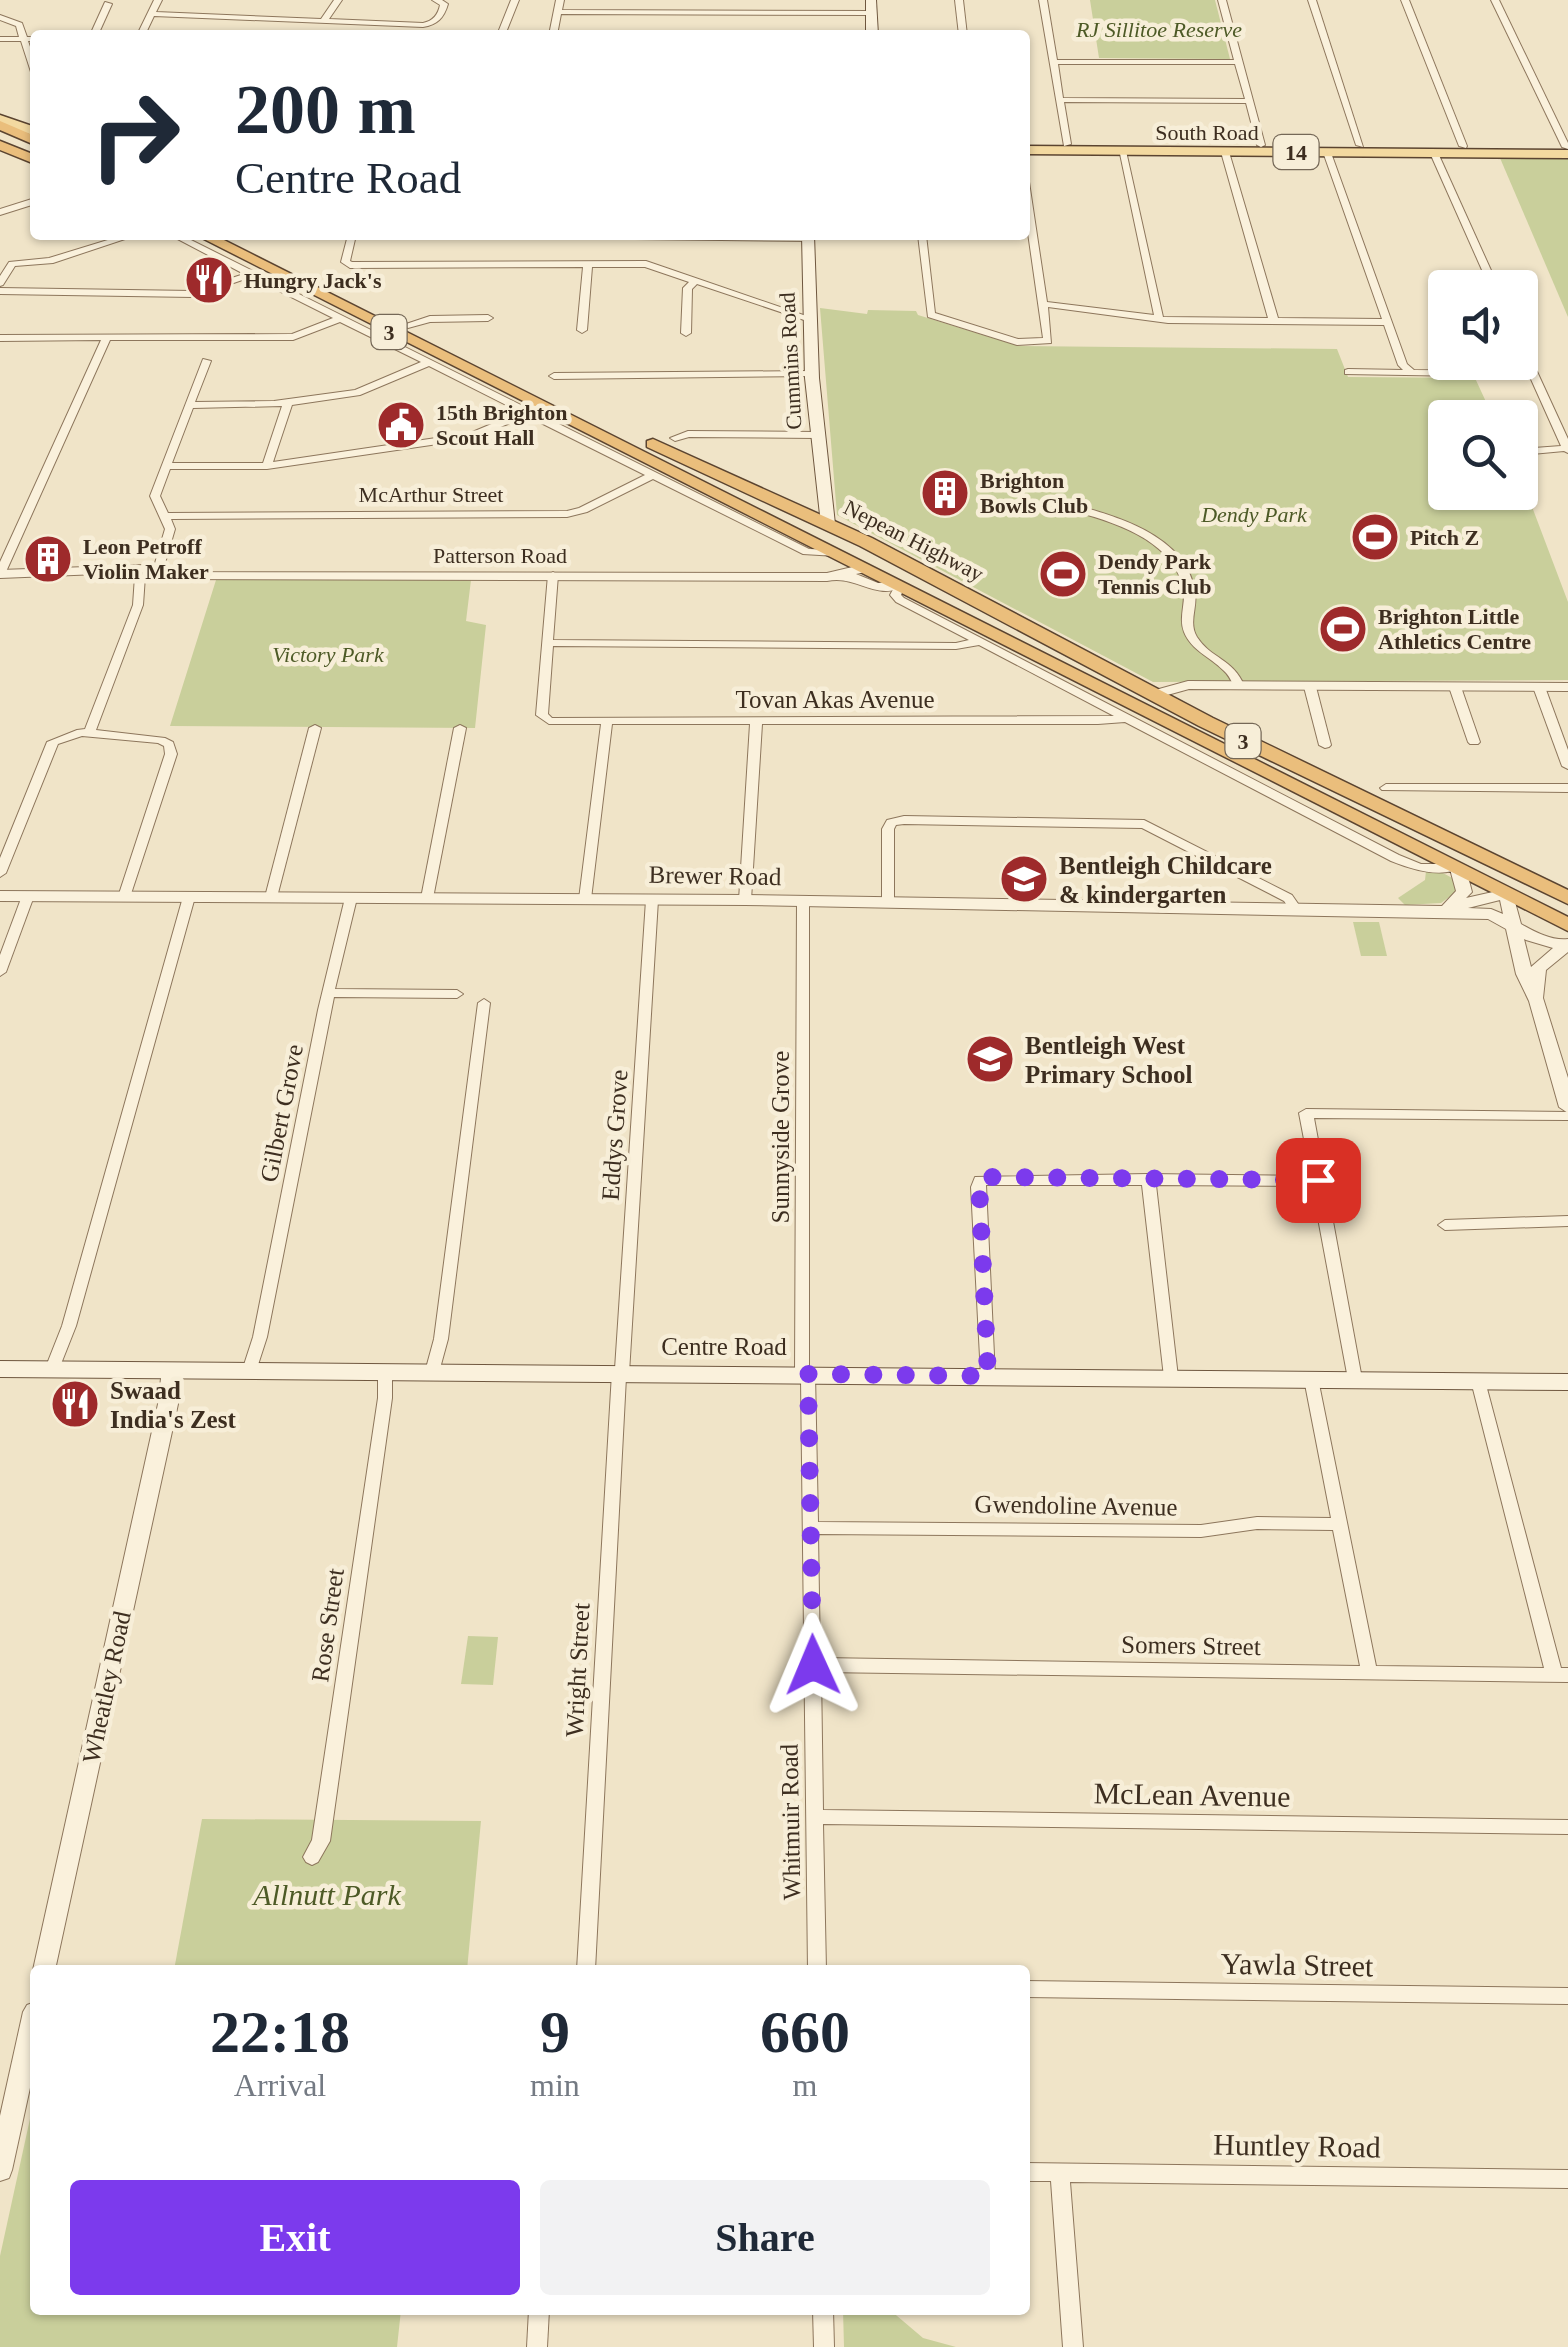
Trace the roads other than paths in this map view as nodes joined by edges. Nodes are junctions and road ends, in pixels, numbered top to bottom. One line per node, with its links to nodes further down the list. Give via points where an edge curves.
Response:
1 (158, 0): 17 (street)
2 (338, 0): 19 (street)
3 (436, 0): 19 (street, via 444,4 442,12 429,24)
4 (515, 0): 22 (street)
5 (560, 0): 15 (street)
6 (647, 0): 16 (street)
7 (959, 0): 24 (street)
8 (1043, 0): 29 (street)
9 (1222, 0): 30 (street)
10 (1312, 0): 36 (street)
11 (1405, 0): 37 (street)
12 (1496, 0): 41 (street)
13 (105, 3): 20 (street)
14 (871, 7): 16 (street)
15 (558, 12): 16 (street); 23 (street)
16 (645, 12)
17 (152, 14): 19 (street); 21 (street)
18 (0, 17): 26 (street, via 19,24)
19 (323, 22)
20 (97, 30)
21 (144, 30)
22 (504, 30)
23 (554, 30)
24 (962, 30)
25 (0, 39): 26 (street)
26 (22, 39): 27 (street); 28 (street)
27 (30, 39)
28 (30, 59)
29 (1053, 62): 30 (street); 31 (street)
30 (1239, 62): 32 (street)
31 (1060, 100): 32 (street); 35 (street)
32 (1249, 101): 40 (street)
33 (0, 122): 34 (highway)
34 (20, 140)
35 (1067, 144): 38 (main road, South Road / 14); 40 (main road, South Road / 14)
36 (1360, 145): 37 (main road, South Road / 14); 40 (main road, South Road / 14)
37 (1463, 146): 41 (main road, South Road / 14)
38 (1030, 147)
39 (1030, 147): 42 (main road, South Road / 14)
40 (1262, 148): 43 (main road, South Road / 14); 44 (main road, South Road / 14)
41 (1567, 150): 45 (main road, South Road / 14)
42 (1122, 151): 43 (main road, South Road / 14); 65 (street)
43 (1225, 152): 67 (street)
44 (1327, 152): 45 (main road, South Road / 14); 68 (street)
45 (1434, 153): 58 (street)
46 (30, 203): 47 (street)
47 (0, 212)
48 (1030, 212): 62 (street)
49 (117, 240): 61 (street, via 50,261 9,264)
50 (193, 240): 55 (street)
51 (351, 240): 56 (street, via 348,265)
52 (635, 240): 57 (street)
53 (808, 240): 64 (main road, Cummins Road)
54 (923, 240): 62 (street, via 931,315 1017,342 1044,342 1050,338)
55 (234, 251): 59 (street); 69 (highway, Nepean Highway / 3); 70 (highway, Nepean Highway / 3)
56 (588, 264): 57 (street); 71 (street)
57 (632, 264): 60 (street)
58 (1487, 270)
59 (249, 274): 61 (street, via 193,294); 66 (street)
60 (694, 282): 64 (street); 72 (street)
61 (0, 288)
62 (1045, 304): 65 (street)
63 (488, 318): 69 (street)
64 (810, 319): 81 (main road, Cummins Road)
65 (1160, 319): 67 (street)
66 (344, 321): 70 (street); 74 (street, via 293,337); 75 (street)
67 (1274, 322): 68 (street)
68 (1388, 322): 78 (street)
69 (408, 325): 84 (highway, Nepean Highway / 3)
70 (380, 327): 75 (highway, Nepean Highway / 3)
71 (582, 330)
72 (686, 333)
73 (0, 338): 74 (street)
74 (106, 339): 107 (street)
75 (415, 350): 77 (street); 88 (highway, Nepean Highway / 3)
76 (206, 361): 87 (street)
77 (428, 362): 85 (street); 86 (street, via 365,391)
78 (1410, 371): 79 (street); 80 (street)
79 (1428, 371)
80 (1348, 372)
81 (812, 374): 82 (street); 90 (main road, Cummins Road)
82 (554, 376)
83 (1537, 380): 92 (street)
84 (538, 388): 88 (highway); 98 (highway, Nepean Highway / 3)
85 (498, 397): 88 (street); 88 (street)
86 (288, 402): 87 (street); 95 (street)
87 (192, 404): 94 (street)
88 (524, 404): 89 (highway, Nepean Highway / 3); 95 (street, via 472,436)
89 (567, 425): 96 (street); 101 (highway, Nepean Highway / 3)
90 (817, 435): 91 (street); 97 (main road, Cummins Road)
91 (674, 438)
92 (1568, 449): 93 (street)
93 (1538, 451)
94 (166, 466): 95 (street); 103 (street, via 155,496)
95 (267, 466)
96 (654, 474): 100 (street); 103 (street, McArthur Street, via 568,514)
97 (821, 485): 102 (main road, Cummins Road); 104 (main road, Cummins Road)
98 (768, 496): 101 (highway, via 772,508); 102 (highway, Nepean Highway / 3)
99 (1060, 504): 115 (street, via 1138,531 1170,556 1190,589 1189,632 1234,671)
100 (727, 510): 101 (street); 105 (street, via 807,552)
101 (762, 514): 105 (highway, Nepean Highway / 3)
102 (808, 514): 104 (highway, Nepean Highway / 3); 106 (highway, via 808,526)
103 (165, 517): 108 (street, via 170,532)
104 (828, 524): 106 (highway, Nepean Highway / 3)
105 (836, 553): 106 (highway, Nepean Highway / 3)
106 (868, 564): 109 (street, Patterson Road, via 813,576); 110 (highway, Nepean Highway / 3); 111 (highway, via 939,596); 114 (highway, Nepean Highway / 3)
107 (4, 571): 108 (street, Patterson Road)
108 (150, 571): 109 (street, Patterson Road); 129 (street)
109 (553, 575): 113 (street)
110 (900, 586): 111 (highway, Nepean Highway / 3); 112 (street, via 898,599)
111 (947, 610): 112 (street, Nepean Highway); 121 (highway, Nepean Highway / 3)
112 (974, 639): 113 (street, via 956,646); 120 (street)
113 (547, 643): 123 (street)
114 (1110, 673): 121 (highway, via 1120,686); 122 (highway, Nepean Highway / 3)
115 (1237, 687): 116 (street); 122 (street, via 1186,691)
116 (1310, 687): 117 (street); 131 (street)
117 (1455, 687): 118 (street); 130 (street)
118 (1540, 687): 119 (street); 133 (street)
119 (1568, 687)
120 (1077, 693): 121 (street); 122 (street)
121 (1113, 695): 122 (highway, Nepean Highway / 3)
122 (1146, 706): 125 (street, Tovan Akas Avenue, via 1118,721); 128 (highway, Nepean Highway / 3); 136 (street)
123 (544, 719): 124 (street, Tovan Akas Avenue)
124 (606, 722): 125 (street, Tovan Akas Avenue); 150 (street)
125 (756, 722): 152 (street)
126 (315, 728): 147 (street)
127 (460, 728): 149 (street)
128 (1202, 730): 132 (highway, Nepean Highway / 3); 138 (highway, Nepean Highway / 3)
129 (94, 733): 140 (street, via 61,737 48,748); 145 (street, via 161,740 172,750)
130 (1474, 742)
131 (1325, 744)
132 (1252, 765): 136 (street); 137 (highway, Nepean Highway / 3)
133 (1568, 766)
134 (1386, 788): 135 (street)
135 (1568, 788)
136 (1278, 797): 137 (street); 139 (street, via 1412,866)
137 (1339, 809): 139 (highway, Nepean Highway / 3)
138 (1398, 814): 139 (highway); 141 (highway, Nepean Highway / 3)
139 (1460, 866): 141 (highway, Nepean Highway / 3); 156 (street, via 1464,892)
140 (0, 873)
141 (1530, 889): 142 (highway, Nepean Highway / 3); 156 (street, Brewer Road); 158 (highway); 159 (street); 160 (highway, Nepean Highway / 3)
142 (1568, 895)
143 (0, 896): 144 (street, Brewer Road)
144 (28, 896): 145 (street, Brewer Road); 161 (street)
145 (124, 897): 146 (street, Brewer Road)
146 (188, 897): 147 (street, Brewer Road); 174 (street)
147 (270, 898): 148 (street, Brewer Road)
148 (351, 898): 149 (street, Brewer Road); 162 (street, Gilbert Grove)
149 (427, 898): 150 (street, Brewer Road)
150 (585, 899): 151 (street, Brewer Road)
151 (652, 900): 152 (street, Brewer Road); 179 (street, Eddys Grove)
152 (745, 900): 153 (street, Brewer Road)
153 (803, 901): 154 (street, Brewer Road); 180 (street, Sunnyside Grove)
154 (888, 902): 155 (street, Brewer Road); 155 (street, via 888,829 904,820 1144,824)
155 (1286, 904): 157 (street, Brewer Road)
156 (1448, 907): 157 (street, Brewer Road)
157 (1428, 910): 159 (street, Brewer Road, via 1486,913)
158 (1568, 912)
159 (1512, 924): 160 (street, Brewer Road, via 1532,937); 164 (street)
160 (1567, 940): 164 (street, via 1537,969)
161 (0, 972)
162 (328, 993): 163 (street); 176 (street, Gilbert Grove)
163 (457, 994)
164 (1537, 1001): 166 (street)
165 (484, 1003): 178 (street)
166 (1568, 1107)
167 (1306, 1113): 168 (street); 170 (street)
168 (1568, 1116)
169 (1148, 1179): 170 (street); 181 (street, via 980,1180); 182 (street)
170 (1318, 1180): 184 (street)
171 (1568, 1221): 172 (street)
172 (1445, 1225)
173 (0, 1369): 174 (main road, Centre Road)
174 (57, 1369): 175 (main road, Centre Road)
175 (176, 1370): 176 (main road, Centre Road); 195 (street, Wheatley Road)
176 (254, 1371): 177 (main road, Centre Road)
177 (390, 1372): 178 (main road, Centre Road); 194 (street, Rose Street, via 322,1841)
178 (437, 1372): 179 (main road, Centre Road)
179 (620, 1373): 180 (main road, Centre Road); 196 (street, Wright Street)
180 (805, 1374): 181 (main road, Centre Road); 188 (street, Whitmuir Road)
181 (988, 1376): 182 (main road, Centre Road)
182 (1171, 1378): 183 (main road, Centre Road)
183 (1311, 1379): 184 (main road, Centre Road); 187 (street)
184 (1355, 1379): 185 (main road, Centre Road)
185 (1478, 1381): 186 (main road, Centre Road); 191 (street)
186 (1568, 1382)
187 (1339, 1524): 188 (street, Gwendoline Avenue, via 1248,1524 1213,1531); 190 (street)
188 (811, 1528): 189 (street, Whitmuir Road)
189 (813, 1665): 190 (street, Somers Street); 192 (street, Whitmuir Road)
190 (1368, 1672): 191 (street, Somers Street)
191 (1561, 1674)
192 (814, 1817): 193 (street, McLean Avenue); 197 (street, Whitmuir Road)
193 (1568, 1827)
194 (312, 1857)
195 (45, 1965)
196 (586, 1965)
197 (817, 1965)
198 (1030, 1989): 199 (street, Yawla Street)
199 (1568, 1996)
200 (30, 2025): 201 (street)
201 (10, 2075): 202 (street)
202 (0, 2170)
203 (1030, 2172): 204 (street, Huntley Road)
204 (1060, 2173): 205 (street, Huntley Road); 210 (street)
205 (1568, 2179)
206 (539, 2315): 208 (street)
207 (824, 2315): 209 (street)
208 (537, 2347)
209 (824, 2347)
210 (1073, 2347)

